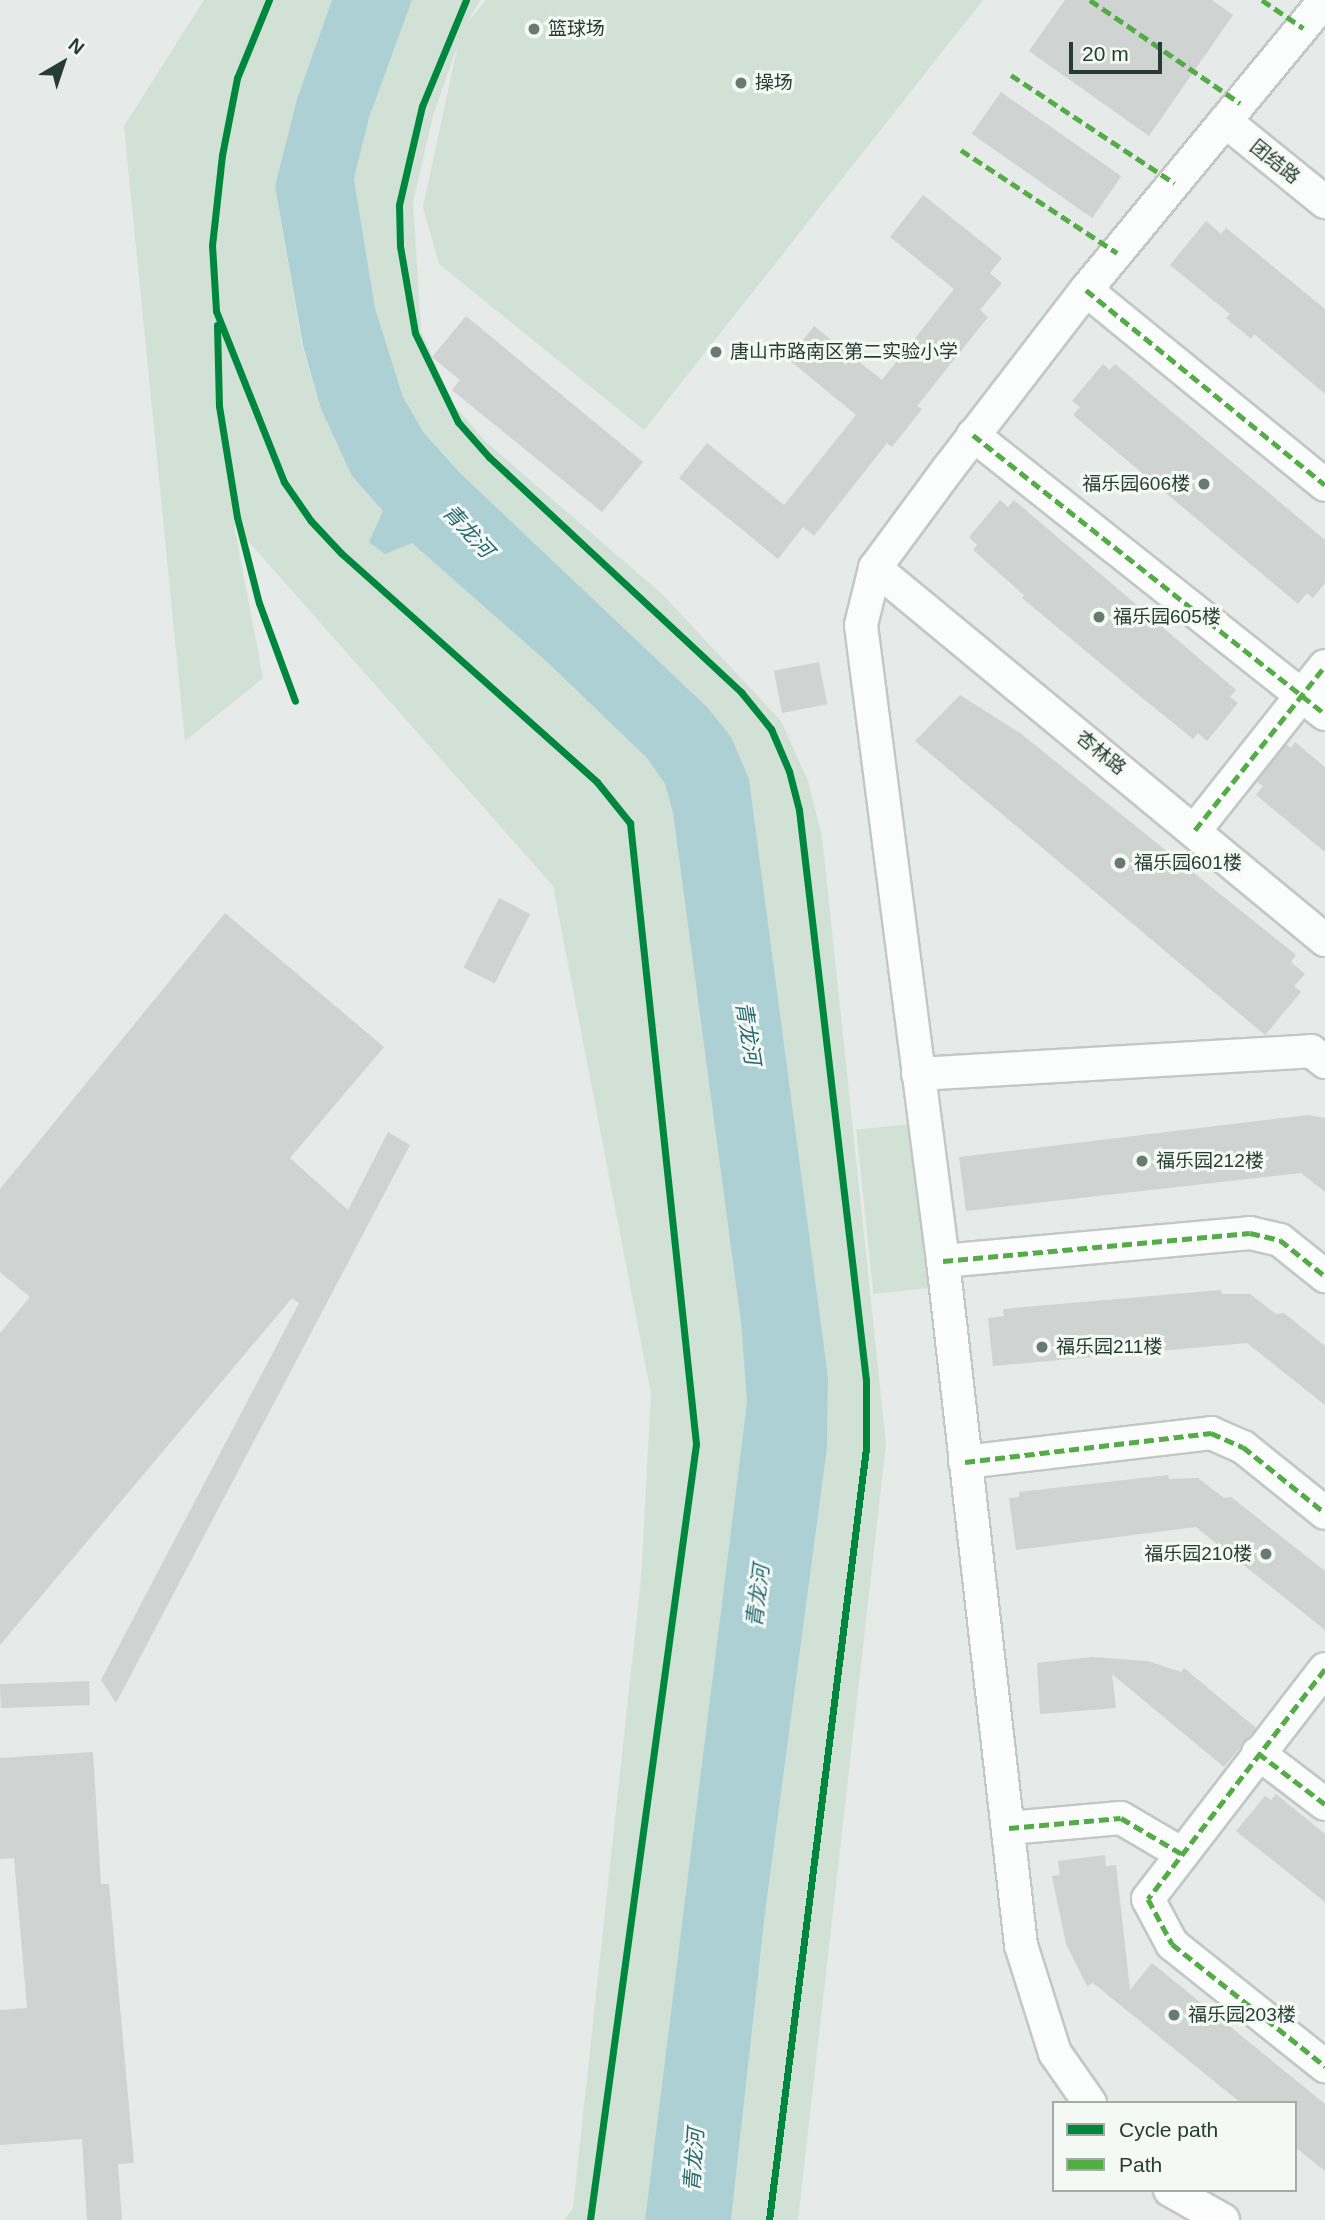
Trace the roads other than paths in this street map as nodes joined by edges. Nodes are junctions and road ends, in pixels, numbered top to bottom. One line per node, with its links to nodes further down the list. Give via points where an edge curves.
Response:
1 (1325, 0): 2 (street)
2 (1225, 121): 3 (street, 团结路); 4 (street)
3 (1325, 202)
4 (1086, 290): 5 (street); 6 (street)
5 (974, 435): 7 (street); 9 (street)
6 (1325, 485)
7 (875, 568): 10 (street, 杏林路); 13 (street, via 861,625)
8 (1325, 666): 9 (street)
9 (1313, 704): 10 (street)
10 (1195, 830): 11 (street, 杏林路)
11 (1325, 940)
12 (1320, 1049): 13 (street)
13 (918, 1074): 14 (street)
14 (943, 1261): 15 (street, via 1250,1233 1280,1240); 16 (street)
15 (1325, 1276)
16 (965, 1462): 17 (street, via 1211,1433 1243,1447); 21 (street)
17 (1325, 1513)
18 (1325, 1669): 19 (street)
19 (1258, 1752): 20 (street); 22 (street)
20 (1325, 1804)
21 (1009, 1828): 22 (street, via 1121,1818); 24 (street, via 1021,1945 1055,2053)
22 (1182, 1854): 23 (street, via 1148,1899 1172,1944)
23 (1325, 2066)
24 (1089, 2101)
25 (1174, 2192): 26 (street)
26 (1223, 2220)

